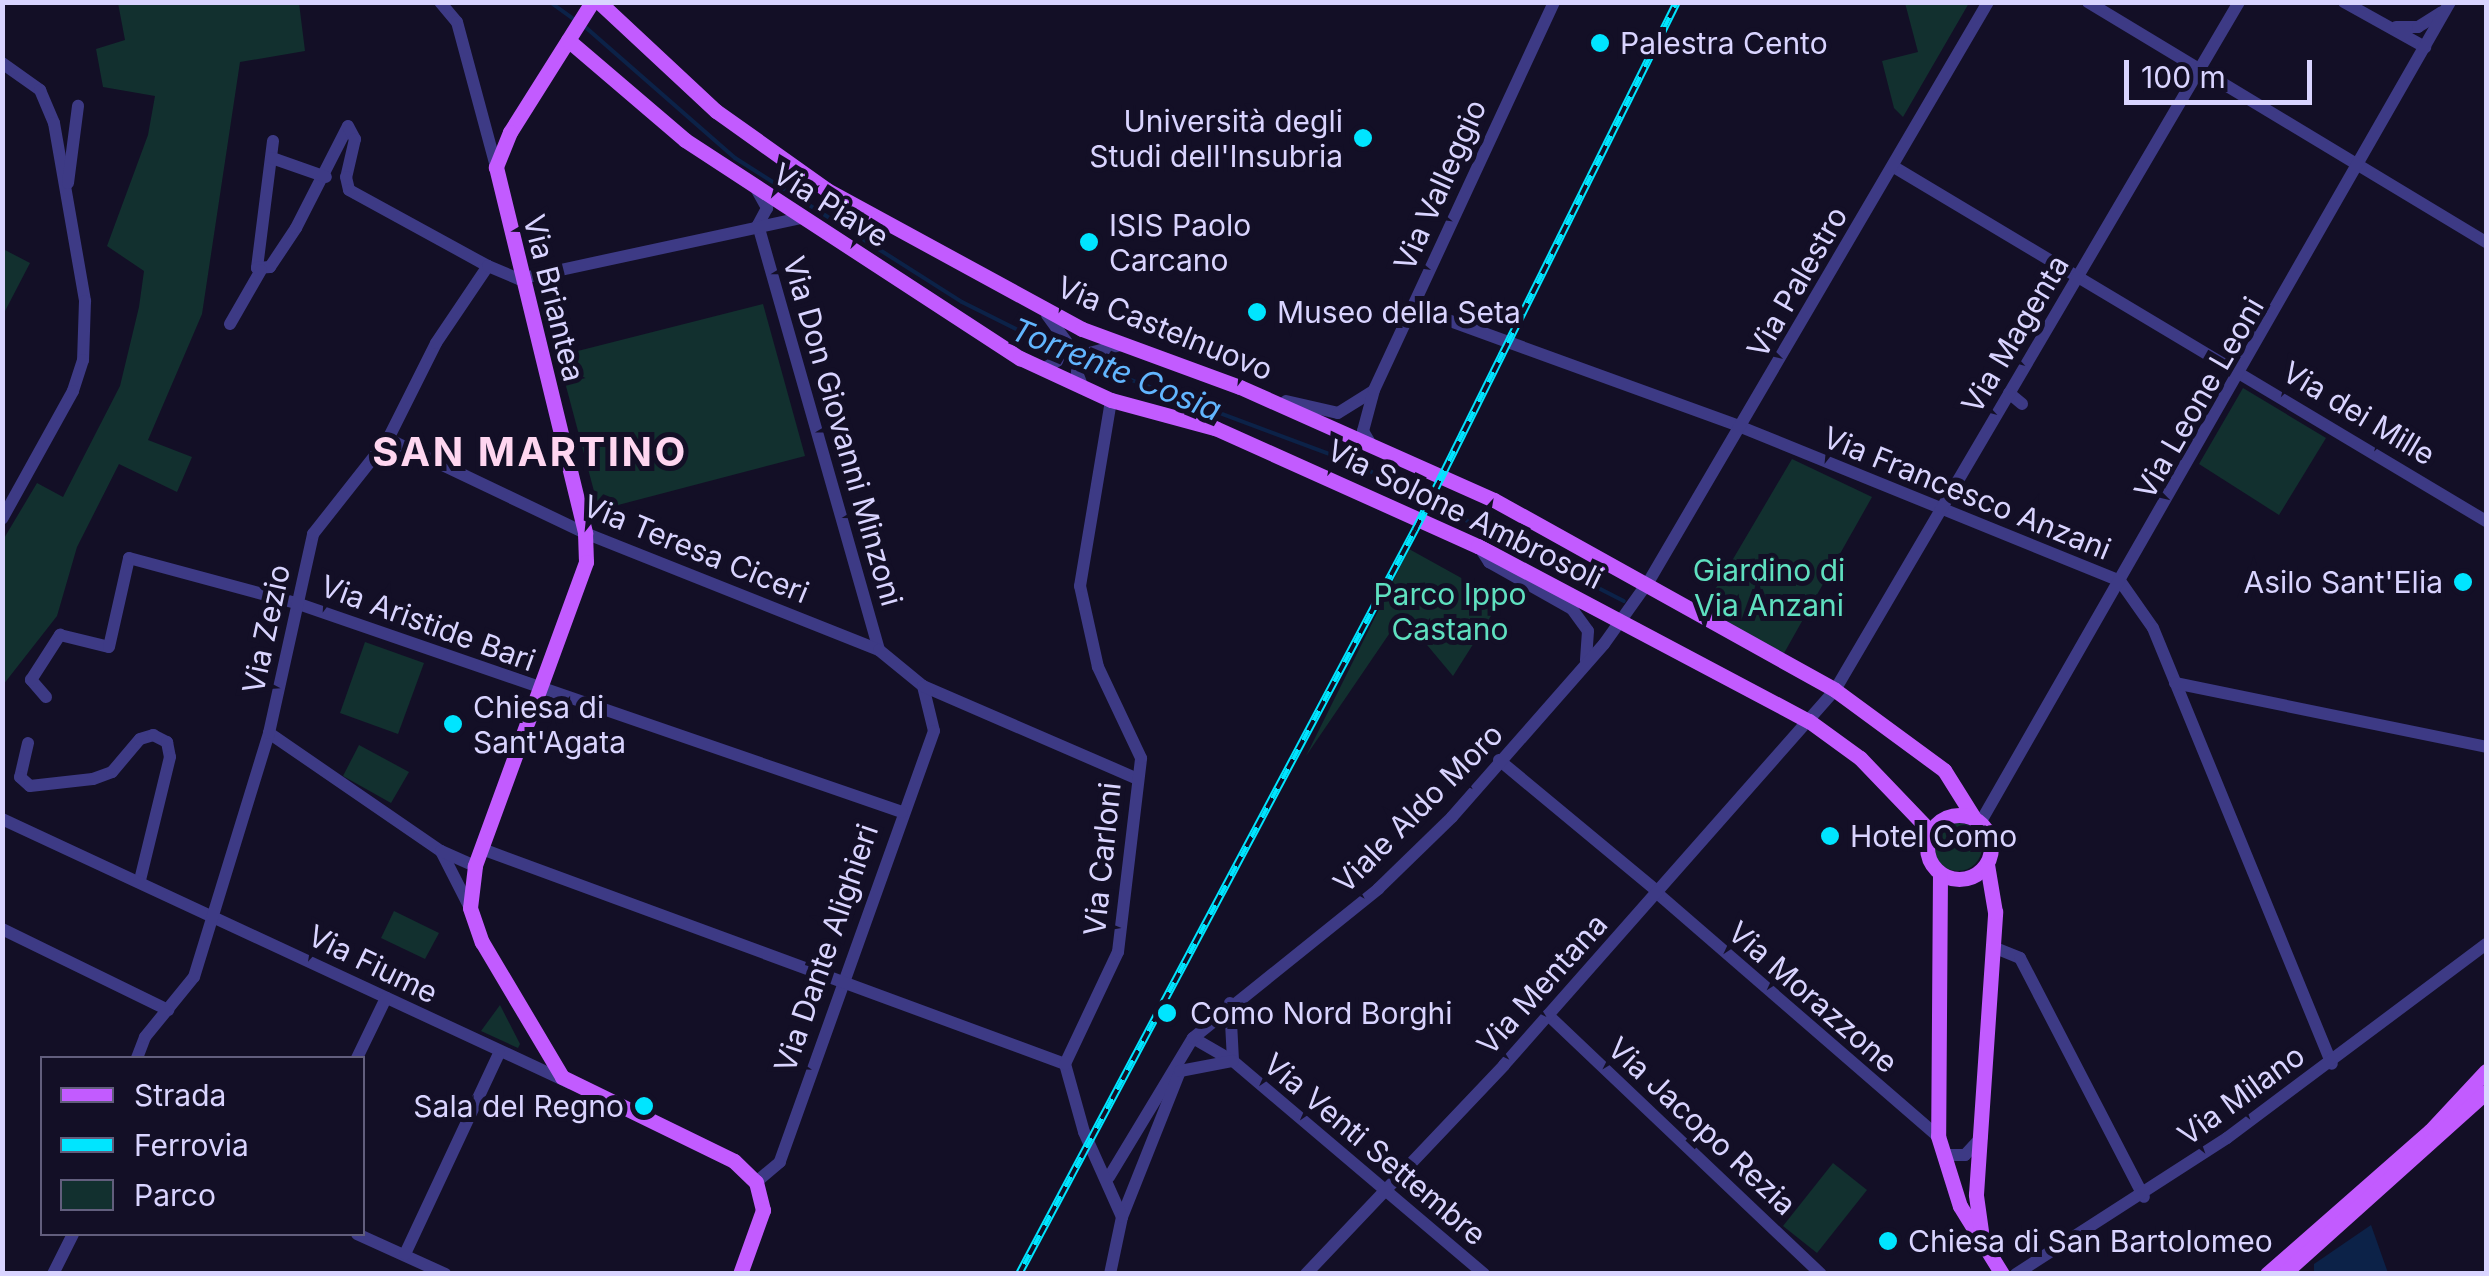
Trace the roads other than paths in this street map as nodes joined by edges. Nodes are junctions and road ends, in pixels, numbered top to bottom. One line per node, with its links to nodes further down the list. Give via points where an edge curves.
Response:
1 (440, 2): 18 (street, via 457,22)
2 (1554, 2): 31 (street, Via Valleggio)
3 (1988, 2): 19 (street, Via Palestro)
4 (2088, 2): 13 (street)
5 (2239, 2): 13 (street, Via Magenta)
6 (2344, 2): 9 (street)
7 (592, 6): 10 (main road); 30 (main road, Via Castelnuovo, via 772,157)
8 (2448, 6): 9 (street, via 2418,27); 11 (street, Via Leone Leoni)
9 (2394, 27): 11 (street)
10 (571, 36): 18 (main road, via 510,132); 22 (main road, Via Piave, via 685,140)
11 (2425, 47): 17 (street, Via Leone Leoni)
12 (2, 62): 21 (street, via 40,90)
13 (2199, 70): 17 (street); 29 (street, Via Magenta)
14 (78, 106): 21 (street)
15 (273, 141): 16 (street)
16 (272, 158): 20 (street); 27 (street, via 254,257)
17 (2362, 166): 25 (street); 35 (street, Via Leone Leoni)
18 (496, 167): 28 (main road, Via Briantea)
19 (1894, 167): 29 (street, Via dei Mille); 42 (street, Via Palestro)
20 (326, 178): 26 (street, via 338,138 352,127 349,190); 27 (street)
21 (66, 190): 46 (street, via 86,301 83,360)
22 (757, 190): 23 (main road, Via Piave); 24 (street, Via Don Giovanni Minzoni, via 767,208)
23 (801, 218): 24 (street); 34 (main road, Via Piave)
24 (758, 226): 28 (street); 54 (street, Via Don Giovanni Minzoni)
25 (2486, 242)
26 (488, 266): 28 (street); 43 (street, Via Zezio, via 436,343)
27 (262, 270): 32 (street)
28 (519, 278): 48 (main road, Via Briantea)
29 (2079, 278): 35 (street, Via dei Mille); 39 (street, Via Magenta)
30 (1038, 307): 33 (main road, Via Castelnuovo); 34 (street, via 1066,341)
31 (1412, 307): 38 (street, Via Valleggio); 42 (street, Via Francesco Anzani)
32 (230, 324)
33 (1122, 345): 36 (main road, Via Castelnuovo); 37 (street, via 1091,349 1076,372)
34 (1050, 365): 37 (main road, Via Piave)
35 (2244, 373): 47 (street, Via dei Mille); 50 (street, Via Leone Leoni)
36 (1240, 387): 38 (street, via 1338,412); 44 (main road, Via Castelnuovo)
37 (1083, 388): 40 (main road, Via Solone Ambrosoli)
38 (1374, 390): 44 (street, Via Valleggio, via 1363,431)
39 (2008, 392): 41 (street); 45 (street, Via Magenta)
40 (1110, 404): 49 (main road, Via Solone Ambrosoli, via 1215,428); 66 (street, Via Carloni, via 1080,586 1098,667 1138,748)
41 (2022, 404)
42 (1741, 427): 45 (street, Via Francesco Anzani); 51 (street, Via Palestro)
43 (388, 439): 48 (street, Via Teresa Ciceri); 52 (street, Via Zezio, via 313,534)
44 (1370, 443): 51 (main road, Via Castelnuovo, via 1487,497)
45 (1940, 512): 50 (street, Via Francesco Anzani); 59 (street, Via Magenta)
46 (2, 518)
47 (2486, 521)
48 (585, 532): 54 (street, Via Teresa Ciceri); 58 (main road, Via Briantea, via 586,562)
49 (1478, 546): 53 (main road, Via Solone Ambrosoli); 55 (street, via 1489,562 1580,618 1590,640)
50 (2120, 581): 56 (street, Via Francesco Anzani, via 2153,628); 69 (street, Via Leone Leoni)
51 (1644, 590): 53 (street, Via Palestro); 59 (main road, Via Solone Ambrosoli)
52 (296, 602): 58 (street, Via Aristide Bari); 60 (street, Via Aristide Bari, via 129,558 110,647 60,635 31,680); 62 (street, Via Zezio)
53 (1624, 617): 55 (street, Viale Aldo Moro); 61 (main road, Via Solone Ambrosoli)
54 (878, 650): 57 (street)
55 (1582, 671): 65 (street, Viale Aldo Moro)
56 (2175, 683): 64 (street); 94 (street, Via Francesco Anzani)
57 (923, 686): 66 (street); 67 (street, Via Dante Alighieri, via 934,731)
58 (542, 690): 67 (street, Via Aristide Bari); 71 (main road, Via Briantea)
59 (1835, 690): 61 (street); 69 (main road, Via Solone Ambrosoli, via 1944,770)
60 (46, 697)
61 (1809, 721): 70 (main road, Via Solone Ambrosoli, via 1860,758); 77 (street, Via Mentana)
62 (269, 733): 72 (street); 79 (street, Via Zezio)
63 (28, 744): 76 (street, via 20,777 30,786 93,779 112,772 140,739 153,735 167,742 170,756)
64 (2486, 747)
65 (1500, 760): 77 (street, Via Morazzone); 85 (street, Viale Aldo Moro, via 1378,889)
66 (1136, 778): 95 (street, Via Carloni, via 1118,952)
67 (902, 812): 83 (street, Via Dante Alighieri)
68 (5, 819): 76 (street, Via Fiume)
69 (1977, 820): 70 (main road, via 1954,815); 73 (main road, via 1991,842)
70 (1931, 832): 75 (main road, via 1927,850)
71 (482, 849): 74 (main road, Via Briantea); 83 (street)
72 (441, 851): 74 (street); 78 (street)
73 (1987, 864): 75 (main road, via 1971,878); 82 (main road)
74 (475, 866): 78 (main road, Via Briantea)
75 (1940, 873): 99 (main road)
76 (140, 880): 79 (street, Via Fiume)
77 (1657, 893): 87 (street, Via Mentana); 99 (street, Via Morazzone)
78 (470, 908): 89 (main road, via 482,942)
79 (212, 914): 84 (street, Via Fiume); 86 (street, Via Zezio, via 194,977)
80 (2, 930): 86 (street)
81 (2486, 944): 94 (street, Via Milano)
82 (1993, 946): 100 (main road); 105 (street, via 2020,958)
83 (843, 982): 95 (street); 103 (street, Via Dante Alighieri, via 780,1162)
84 (386, 998): 91 (street); 92 (street, Via Fiume)
85 (1230, 1002): 88 (street, Viale Aldo Moro); 93 (street, Via Venti Settembre)
86 (168, 1010): 90 (street, Via Zezio)
87 (1548, 1014): 104 (street, Via Mentana); 117 (street, Via Jacopo Rezia)
88 (1193, 1038): 93 (street); 102 (street, Viale Aldo Moro)
89 (545, 1049): 92 (street); 97 (main road)
90 (137, 1056)
91 (359, 1056)
92 (506, 1056): 97 (street, Via Fiume); 110 (street)
93 (1233, 1061): 104 (street, Via Venti Settembre); 106 (street, via 1180,1071)
94 (2332, 1062): 105 (street, Via Milano)
95 (1064, 1064): 102 (street, via 1090,1143)
96 (2486, 1072): 120 (main road, via 2430,1131)
97 (570, 1083): 103 (main road, via 734,1160)
98 (2486, 1092): 121 (main road)
99 (1938, 1136): 101 (main road)
100 (1982, 1136): 101 (street, via 1966,1154); 109 (main road, via 1976,1204)
101 (1943, 1155): 109 (main road, via 1960,1206)
102 (1109, 1177): 106 (street)
103 (756, 1182): 113 (main road, via 763,1210)
104 (1386, 1189): 115 (street, Via Mentana); 116 (street, Via Venti Settembre)
105 (2143, 1196): 119 (street, Via Milano)
106 (1122, 1217): 114 (street)
107 (72, 1236): 111 (street)
108 (362, 1236): 110 (street)
109 (1986, 1249): 118 (main road)
110 (405, 1254): 112 (street)
111 (53, 1274)
112 (445, 1274)
113 (740, 1274)
114 (1110, 1274)
115 (1306, 1274)
116 (1484, 1274)
117 (1821, 1274)
118 (2002, 1274)
119 (2016, 1274)
120 (2267, 1274)
121 (2283, 1274)

